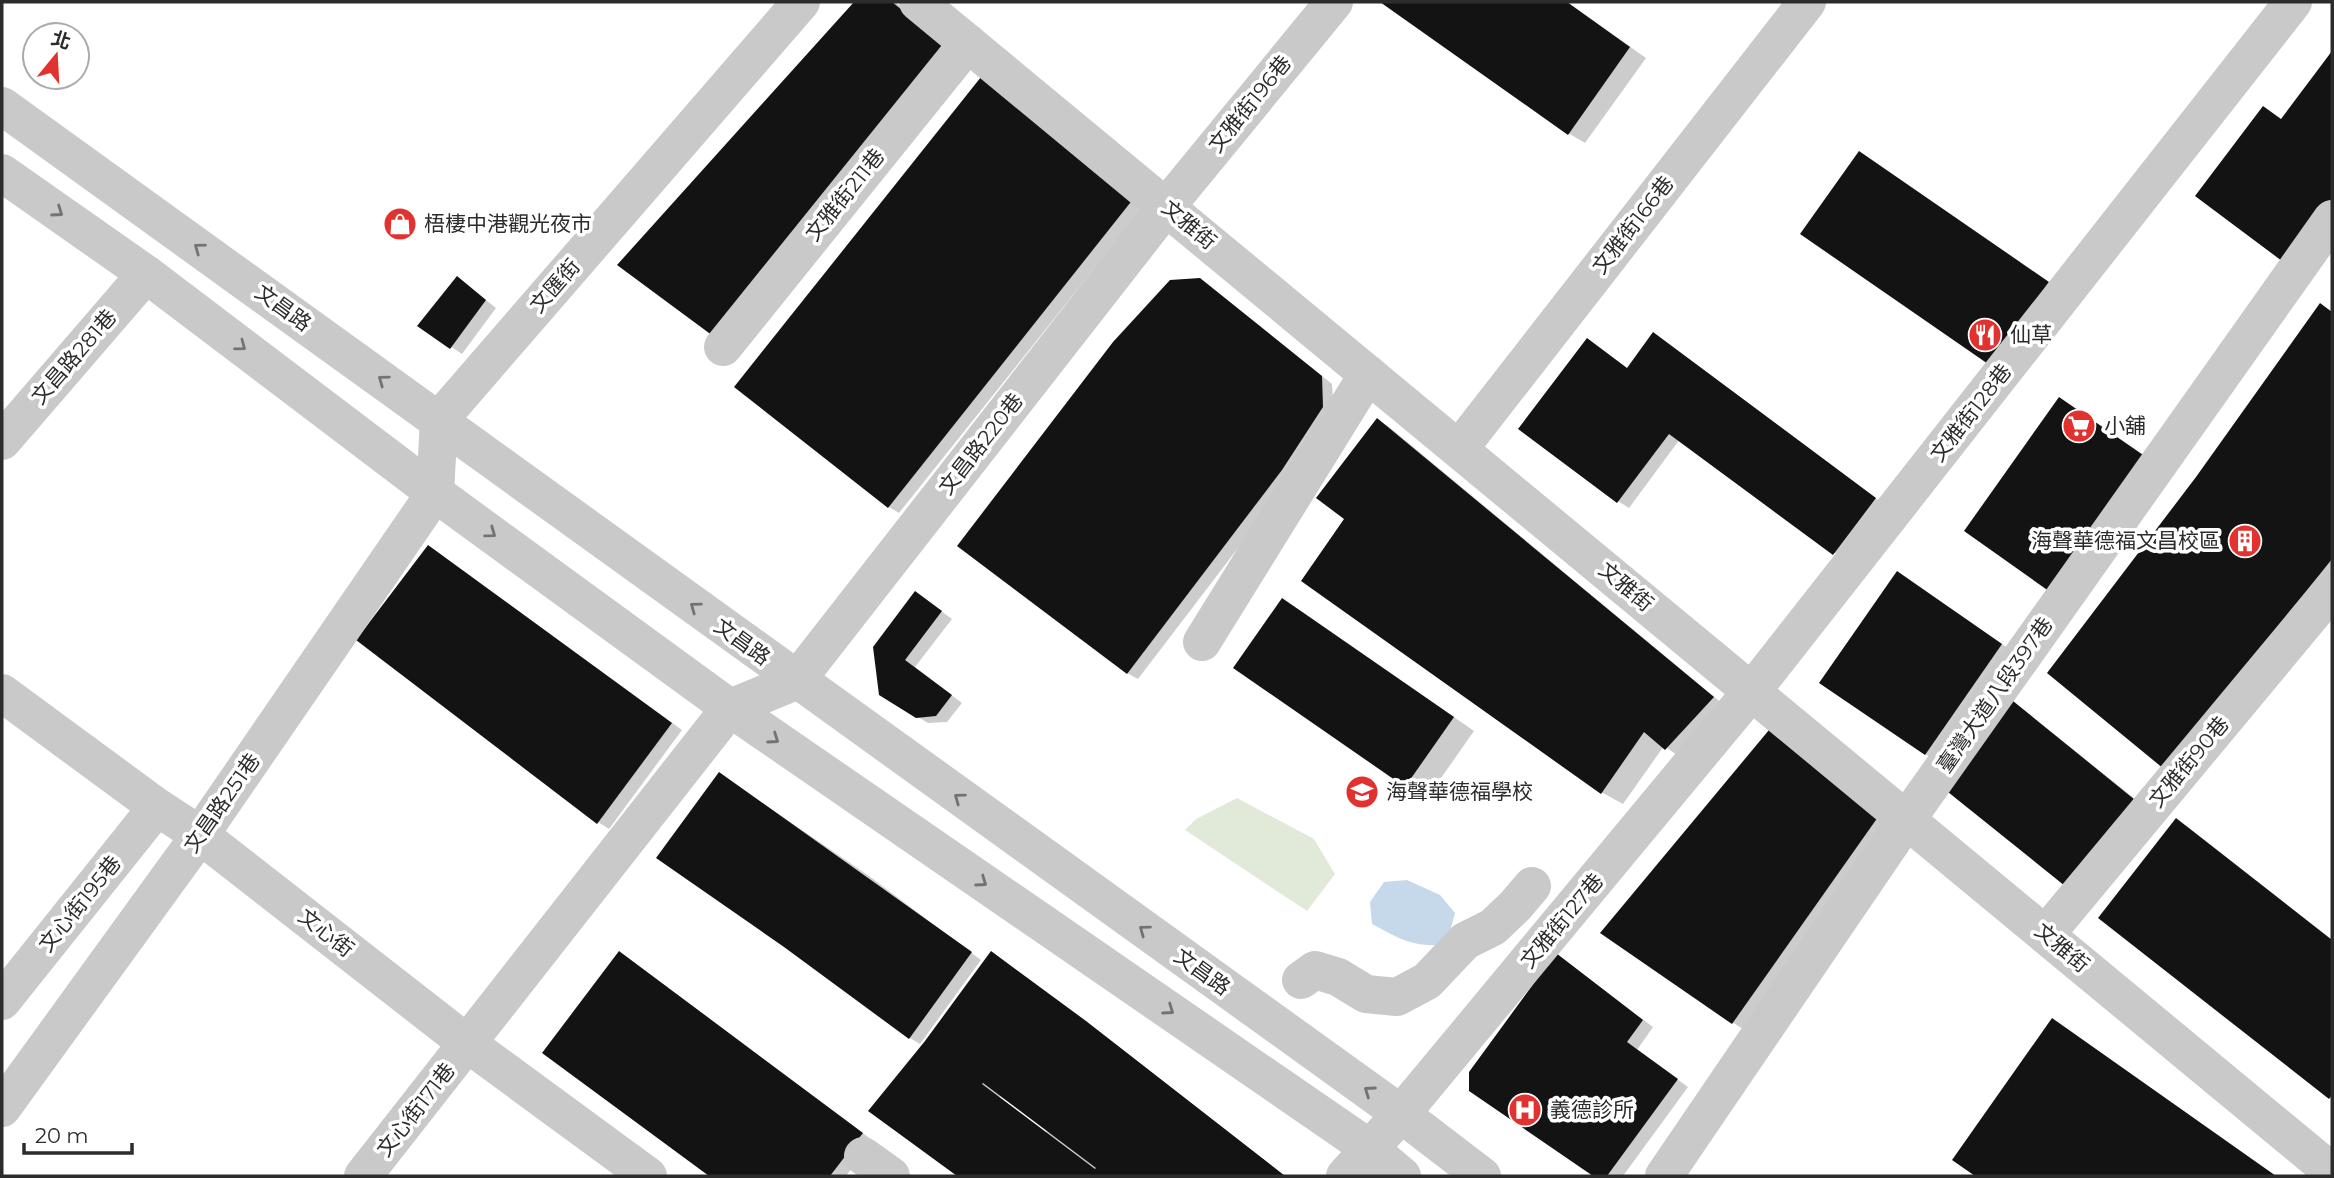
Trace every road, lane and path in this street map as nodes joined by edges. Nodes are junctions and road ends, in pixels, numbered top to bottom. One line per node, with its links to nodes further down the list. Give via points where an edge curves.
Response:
1 (801, 2): 14 (street, 文匯街)
2 (918, 2): 6 (street, 文雅街)
3 (1334, 2): 9 (street, 文雅街196巷)
4 (1807, 2): 16 (street, 文雅街166巷)
5 (2292, 2): 21 (street, 文雅街128巷)
6 (968, 43): 9 (street, 文雅街); 12 (street, 文雅街211巷)
7 (2, 106): 14 (street, 文昌路, one-way to 7)
8 (2, 173): 11 (street, one-way to 11)
9 (1166, 207): 13 (street, 文雅街); 20 (street, 文昌路220巷)
10 (2332, 219): 25 (street, 臺灣大道八段397巷)
11 (146, 274): 15 (street, 文昌路281巷); 17 (street, one-way to 17)
12 (723, 347)
13 (1368, 374): 16 (street, 文雅街); 19 (street)
14 (439, 420): 17 (street); 20 (street, 文昌路, one-way to 14)
15 (2, 441)
16 (1459, 449): 21 (street, 文雅街)
17 (435, 493): 23 (street, one-way to 23); 26 (street, 文昌路251巷)
18 (2332, 590): 28 (street, 文雅街90巷)
19 (1202, 642)
20 (796, 681): 23 (street); 33 (street, 文昌路, one-way to 20)
21 (1752, 691): 25 (street, 文雅街); 33 (street, 文雅街127巷)
22 (2, 693): 24 (street, 文心街)
23 (730, 708): 31 (street, 文心街171巷); 34 (street, one-way to 34)
24 (157, 807): 26 (street, 文心街); 30 (street, 文心街195巷)
25 (1907, 819): 28 (street, 文雅街); 40 (street, 臺灣大道八段397巷)
26 (201, 835): 31 (street, 文心街); 32 (street, 文昌路251巷)
27 (1532, 886): 29 (street, via 1493,927 1465,941 1427,981 1397,997 1366,994 1315,970)
28 (2046, 934): 35 (street, 文雅街)
29 (1301, 980)
30 (2, 1001)
31 (468, 1044): 36 (street, 文心街171巷); 37 (street, 文心街)
32 (2, 1108)
33 (1401, 1114): 34 (street, 文雅街127巷); 39 (street, 文昌路)
34 (1357, 1162): 38 (street)
35 (2332, 1172)
36 (363, 1176)
37 (648, 1176)
38 (1402, 1176)
39 (1482, 1176)
40 (1664, 1176)

